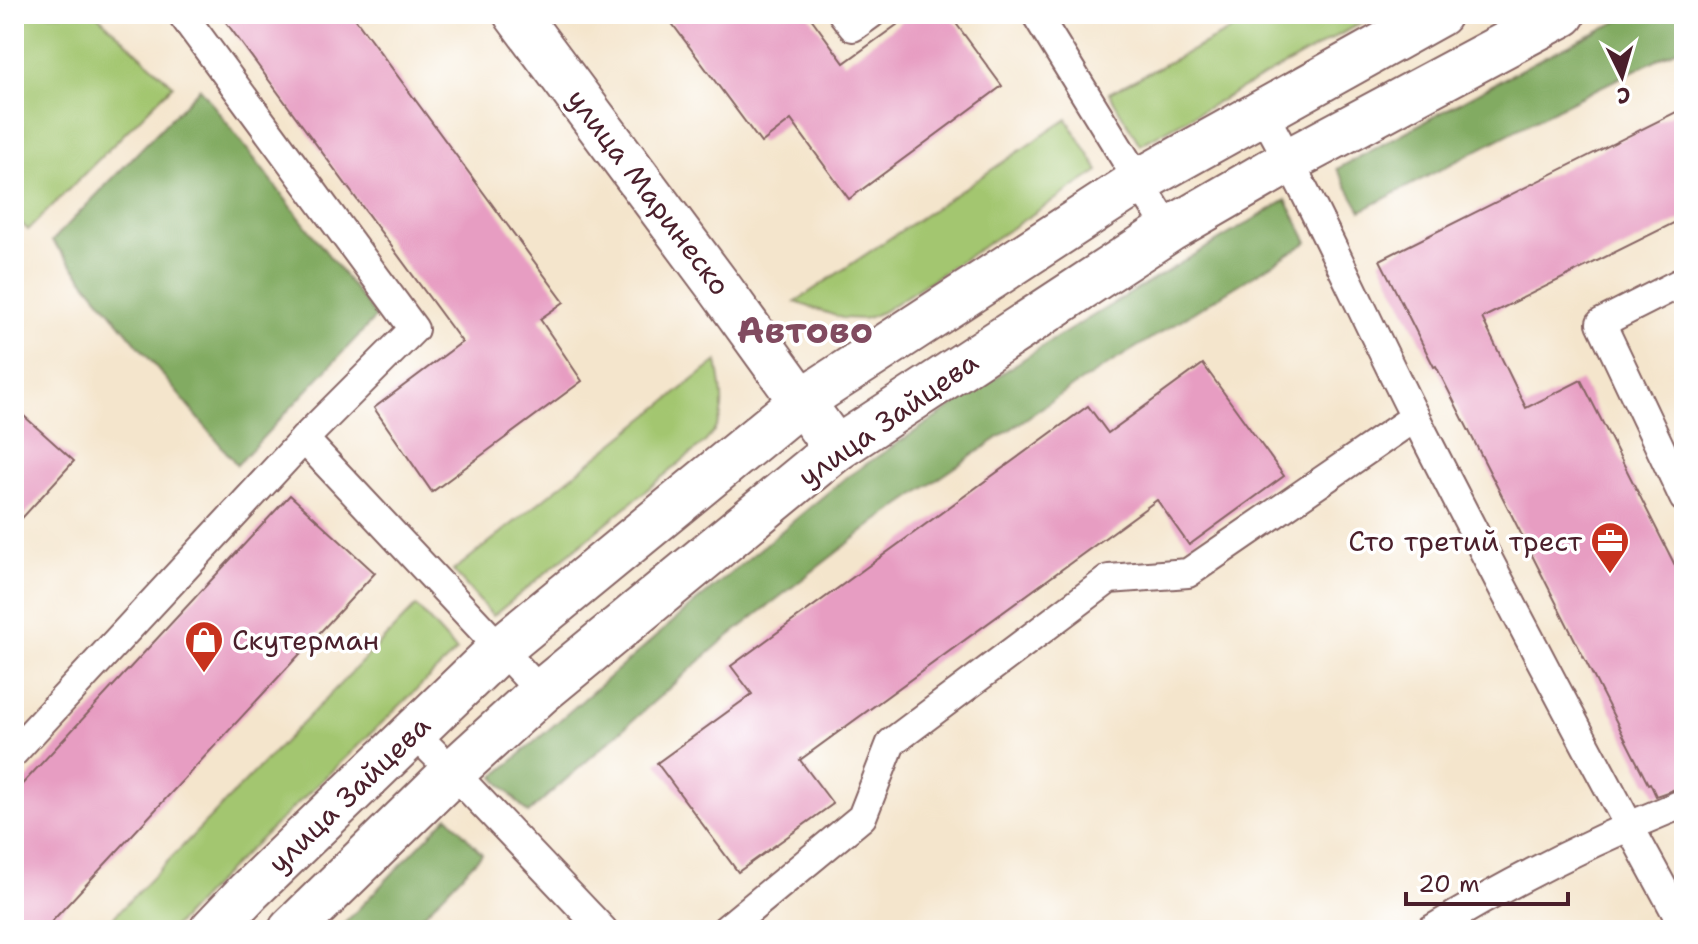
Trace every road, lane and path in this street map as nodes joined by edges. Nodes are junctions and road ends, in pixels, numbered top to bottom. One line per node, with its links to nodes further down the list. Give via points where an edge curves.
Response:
1 (182, 14): 15 (lane, via 414,329)
2 (516, 14): 13 (street, улица Маринеско)
3 (843, 14): 4 (lane, via 853,27)
4 (871, 14)
5 (1036, 14): 10 (lane)
6 (1439, 14): 8 (street, улица Зайцева)
7 (1563, 14): 9 (street, улица Зайцева)
8 (1262, 111): 9 (lane); 10 (street, улица Зайцева)
9 (1290, 160): 11 (street, улица Зайцева); 14 (lane)
10 (1139, 181): 11 (lane); 13 (street, улица Зайцева)
11 (1169, 230): 16 (street, улица Зайцева)
12 (1684, 281): 17 (lane, via 1601,323)
13 (802, 401): 16 (street, улица Маринеско); 18 (street, улица Зайцева)
14 (1415, 417): 24 (lane); 29 (lane, via 1188,573 1109,579 891,743 862,817)
15 (304, 439): 18 (lane); 21 (lane)
16 (836, 449): 19 (street, улица Зайцева)
17 (1684, 498)
18 (500, 649): 19 (lane); 20 (street, улица Зайцева)
19 (541, 692): 22 (street, улица Зайцева)
20 (413, 732): 22 (lane); 26 (street, улица Зайцева)
21 (14, 752)
22 (453, 772): 27 (street, улица Зайцева); 28 (lane)
23 (1684, 803): 24 (lane)
24 (1628, 825): 25 (lane); 30 (lane)
25 (1684, 927)
26 (212, 930)
27 (291, 930)
28 (603, 930)
29 (725, 930)
30 (1431, 930)

